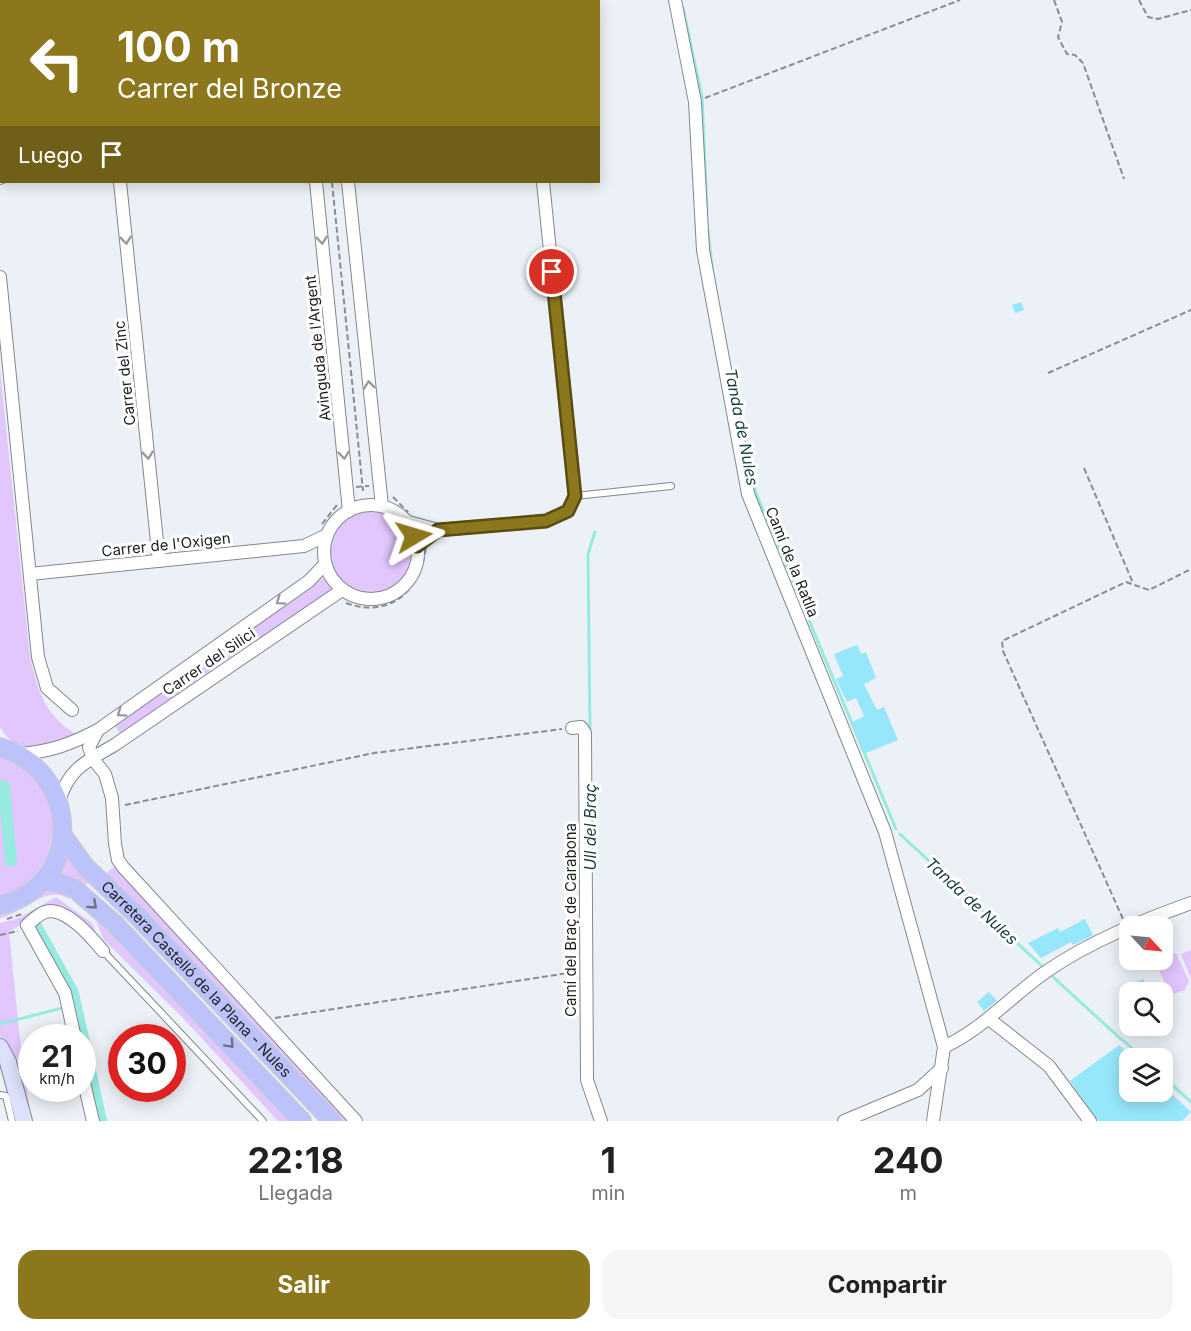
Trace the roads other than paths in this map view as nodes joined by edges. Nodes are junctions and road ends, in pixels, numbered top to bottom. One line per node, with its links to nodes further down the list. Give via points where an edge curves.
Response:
1 (675, 0): 36 (street, Camí de la Ratlla, via 695,102 703,250 748,494 885,832)
2 (120, 183): 17 (street, Carrer del Zinc, one-way to 17)
3 (316, 183): 10 (street, Avinguda de l'Argent, one-way to 10)
4 (348, 183): 9 (street, one-way to 4)
5 (543, 183): 8 (street)
6 (0, 277): 18 (street)
7 (671, 486): 8 (lane)
8 (575, 496): 12 (street, via 568,511 546,521)
9 (382, 506): 10 (street); 11 (street)
10 (349, 511): 13 (street)
11 (408, 522): 12 (street); 15 (street)
12 (438, 530): 15 (street)
13 (327, 535): 14 (street, Carrer de l'Oxigen); 16 (street)
14 (304, 546): 16 (street); 17 (street, Carrer de l'Oxigen)
15 (417, 546): 19 (street, via 411,575 388,596 372,599)
16 (324, 559): 19 (street); 22 (street, Carrer del Silici, one-way to 22, via 309,581)
17 (159, 561): 18 (street, Carrer de l'Oxigen)
18 (30, 574): 20 (street, via 38,657 47,688)
19 (342, 590): 23 (street, Carrer del Silici)
20 (72, 710)
21 (572, 728): 48 (street, Camí del Braç de Carabona, via 581,727 585,733 587,1080)
22 (98, 730): 25 (street, Carrer del Silici, via 65,747); 26 (street, via 89,747)
23 (116, 744): 26 (street, Carrer del Silici); 27 (street)
24 (0, 747): 25 (main road)
25 (20, 754): 28 (main road, via 44,774)
26 (93, 759): 27 (street); 28 (street, Carrer del Silici, via 72,772)
27 (105, 774): 47 (street, via 118,860 123,867)
28 (59, 801): 29 (main road)
29 (62, 834): 30 (main road, via 56,858); 46 (main road, Carretera Castelló de la Plana - Nules, via 85,866)
30 (42, 882): 32 (main road); 45 (main road, Carretera Castelló de la Plana - Nules, one-way to 45, via 59,883 75,890 114,923)
31 (1191, 903): 34 (street, via 1127,927 1047,971)
32 (0, 906)
33 (103, 951): 35 (street, via 86,932 51,911 27,925 65,993); 44 (lane)
34 (989, 1019): 36 (street, via 968,1036); 51 (street, via 1049,1066)
35 (72, 1024)
36 (944, 1047): 38 (street)
37 (4, 1059): 42 (main road)
38 (942, 1068): 49 (street, via 918,1090); 50 (street)
39 (0, 1095): 41 (lane, via 6,1096)
40 (89, 1102): 43 (street)
41 (12, 1121)
42 (24, 1121)
43 (93, 1121)
44 (262, 1121)
45 (302, 1121)
46 (332, 1121)
47 (356, 1121)
48 (601, 1121)
49 (844, 1121)
50 (933, 1121)
51 (1090, 1121)

